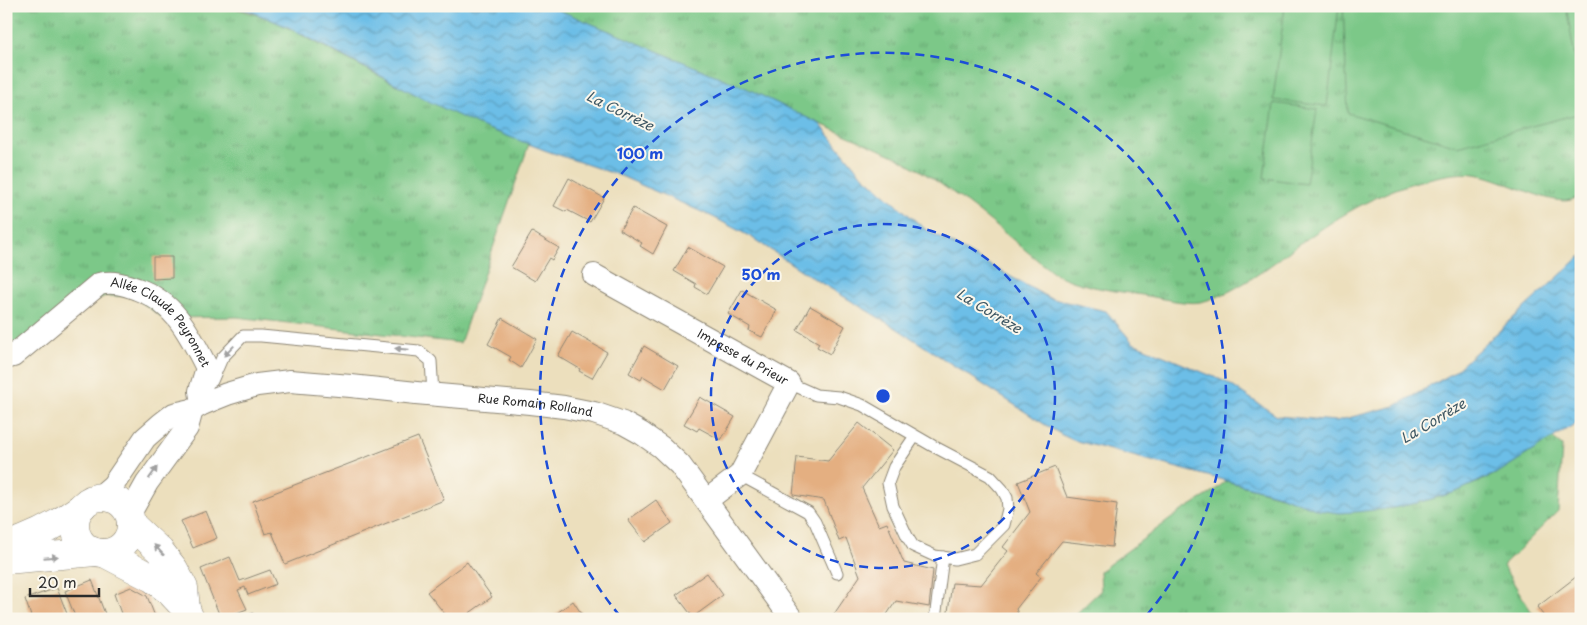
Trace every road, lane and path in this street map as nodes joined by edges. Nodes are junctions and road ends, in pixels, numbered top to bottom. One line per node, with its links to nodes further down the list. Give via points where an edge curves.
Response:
1 (594, 275): 3 (street, Impasse du Prieur)
2 (6, 358): 5 (street, Allée Claude Peyronnet, via 13,356 99,284 127,285 149,293 166,305 191,337 207,368)
3 (790, 383): 6 (lane, via 816,394 862,405); 7 (street, Impasse du Prieur)
4 (433, 394): 5 (street, Rue Romain Rolland, via 290,381 257,385); 5 (lane, one-way to 5, via 431,361 419,351 243,336 222,358); 8 (street, Rue Romain Rolland, via 564,407 623,423 674,459)
5 (197, 407): 9 (street, Rue Romain Rolland, via 174,414 161,424 146,438 113,485); 10 (street, one-way to 5, via 147,482 187,428)
6 (915, 436): 13 (lane, via 894,467 888,483 893,506 913,546); 13 (lane, via 990,476 1007,498 1004,524 975,554 955,559)
7 (740, 475): 8 (street, Impasse du Prieur); 15 (lane, via 808,512)
8 (707, 500): 17 (street, Rue Romain Rolland)
9 (90, 502): 10 (street, via 108,498 117,501); 11 (street, via 63,521); 12 (street, via 77,515 75,524 81,542)
10 (130, 520): 12 (street, via 126,541 112,551); 16 (street, one-way to 10, via 184,588 174,569)
11 (6, 546)
12 (99, 552): 14 (street, one-way to 12); 16 (street, via 152,578 169,591)
13 (943, 557): 18 (lane)
14 (6, 560)
15 (837, 573)
16 (188, 614)
17 (792, 619)
18 (935, 619)

